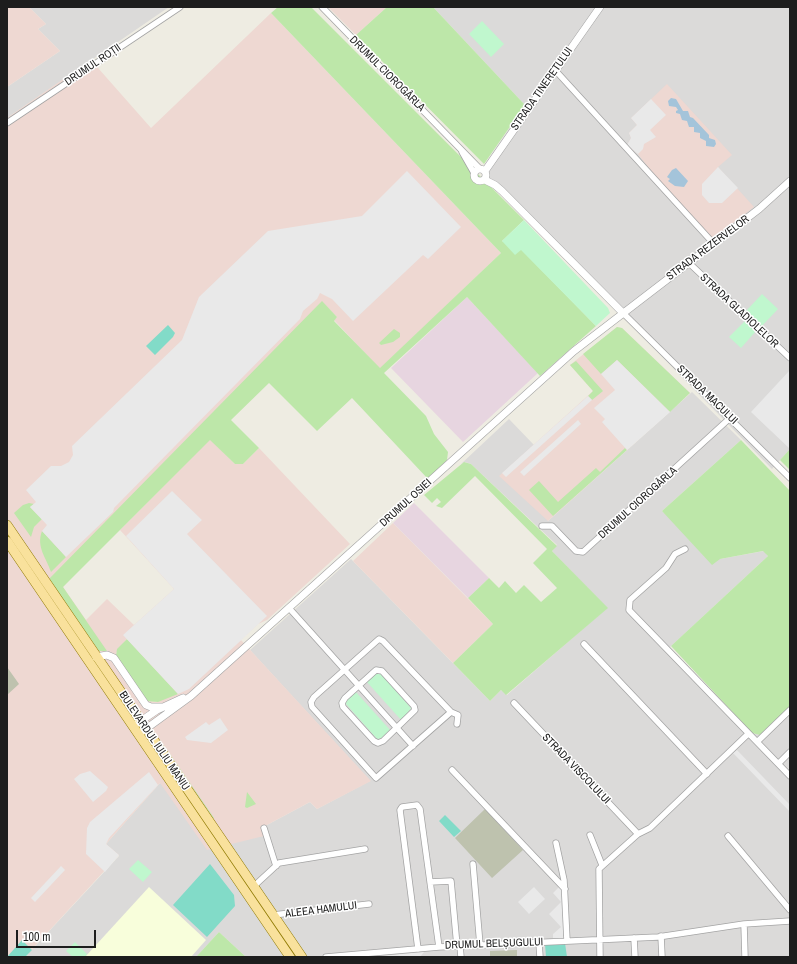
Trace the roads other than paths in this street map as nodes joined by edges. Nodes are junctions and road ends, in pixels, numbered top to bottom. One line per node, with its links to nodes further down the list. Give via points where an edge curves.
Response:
1 (180, 7): 5 (street, DRUMUL ROȚII)
2 (322, 7): 6 (street, DRUMUL CIOROGÂRLA)
3 (600, 7): 4 (street, STRADA TINERETULUI)
4 (555, 70): 6 (street, STRADA TINERETULUI); 9 (street)
5 (7, 123)
6 (480, 171): 7 (street, via 486,174); 7 (street, via 474,177 476,181)
7 (485, 180): 11 (street, via 502,191)
8 (790, 181): 9 (street, STRADA REZERVELOR)
9 (714, 244): 10 (street, STRADA REZERVELOR)
10 (689, 263): 11 (street, STRADA REZERVELOR); 14 (street, STRADA GLADIOLELOR)
11 (623, 313): 12 (street, DRUMUL OSIEI); 13 (street, STRADA MACULUI)
12 (614, 320): 13 (street); 21 (street, DRUMUL OSIEI, via 574,351)
13 (631, 322): 15 (street, STRADA MACULUI)
14 (790, 358)
15 (730, 418): 16 (street, STRADA MACULUI); 18 (street, DRUMUL CIOROGÂRLA, via 584,552 576,551 552,526)
16 (790, 478)
17 (7, 525): 23 (main road, BULEVARDUL IULIU MANIU)
18 (542, 526)
19 (7, 541): 32 (main road, BULEVARDUL IULIU MANIU)
20 (685, 549): 34 (street, via 675,554 666,568 628,604 632,614)
21 (289, 608): 24 (street); 26 (street, DRUMUL OSIEI)
22 (584, 644): 41 (street)
23 (96, 657): 28 (street, via 107,655 114,658 146,705); 32 (main road, BULEVARDUL IULIU MANIU)
24 (344, 669): 25 (street); 30 (street, via 381,639); 36 (street, via 314,697 311,705 376,778)
25 (358, 685): 33 (street); 33 (street, via 345,698 343,707 378,743); 33 (street, via 376,670 382,671 415,708 414,713)
26 (191, 696): 28 (street, DRUMUL OSIEI); 32 (street, DRUMUL OSIEI)
27 (514, 703): 44 (street, STRADA VISCOLULUI)
28 (165, 707): 32 (street, DRUMUL OSIEI)
29 (790, 710): 35 (street)
30 (451, 712): 31 (street, via 458,716); 36 (street)
31 (457, 724)
32 (140, 728): 49 (main road, BULEVARDUL IULIU MANIU)
33 (397, 728): 36 (street)
34 (748, 734): 35 (street); 41 (street); 42 (street)
35 (759, 740): 38 (street)
36 (413, 746)
37 (790, 752): 38 (street)
38 (780, 762): 40 (street)
39 (452, 770): 55 (street)
40 (790, 772)
41 (707, 774): 44 (street, via 650,828)
42 (790, 776)
43 (264, 828): 52 (street)
44 (638, 834): 51 (street)
45 (590, 836): 51 (street)
46 (728, 836): 57 (street)
47 (556, 843): 55 (street)
48 (365, 849): 52 (street, via 279,863)
49 (225, 852): 54 (main road, BULEVARDUL IULIU MANIU); 70 (main road, BULEVARDUL IULIU MANIU)
50 (472, 864): 66 (street)
51 (602, 865): 63 (street, via 598,872)
52 (276, 866): 54 (street)
53 (430, 882): 67 (street, via 450,881); 68 (street); 69 (street, via 420,809 417,805 402,807 400,810)
54 (254, 886): 58 (main road, BULEVARDUL IULIU MANIU)
55 (565, 889): 64 (street)
56 (369, 904): 58 (street, ALEEA HAMULUI)
57 (790, 910)
58 (273, 915): 71 (main road, BULEVARDUL IULIU MANIU)
59 (790, 921): 60 (street, DRUMUL BELȘUGULUI)
60 (744, 924): 61 (street, DRUMUL BELȘUGULUI); 78 (street)
61 (661, 936): 62 (street, DRUMUL BELȘUGULUI); 77 (street)
62 (634, 938): 63 (street, DRUMUL BELȘUGULUI); 76 (street)
63 (599, 941): 64 (street, DRUMUL BELȘUGULUI); 75 (street)
64 (567, 942): 65 (street, DRUMUL BELȘUGULUI)
65 (539, 943): 66 (street, DRUMUL BELȘUGULUI); 74 (street)
66 (480, 945): 67 (street, DRUMUL BELȘUGULUI)
67 (459, 946): 68 (street, DRUMUL BELȘUGULUI); 73 (street)
68 (439, 947): 69 (street, DRUMUL BELȘUGULUI)
69 (418, 949): 72 (street, DRUMUL BELȘUGULUI)
70 (290, 957)
71 (302, 957)
72 (326, 957)
73 (461, 957)
74 (540, 957)
75 (600, 957)
76 (635, 957)
77 (662, 957)
78 (745, 957)

